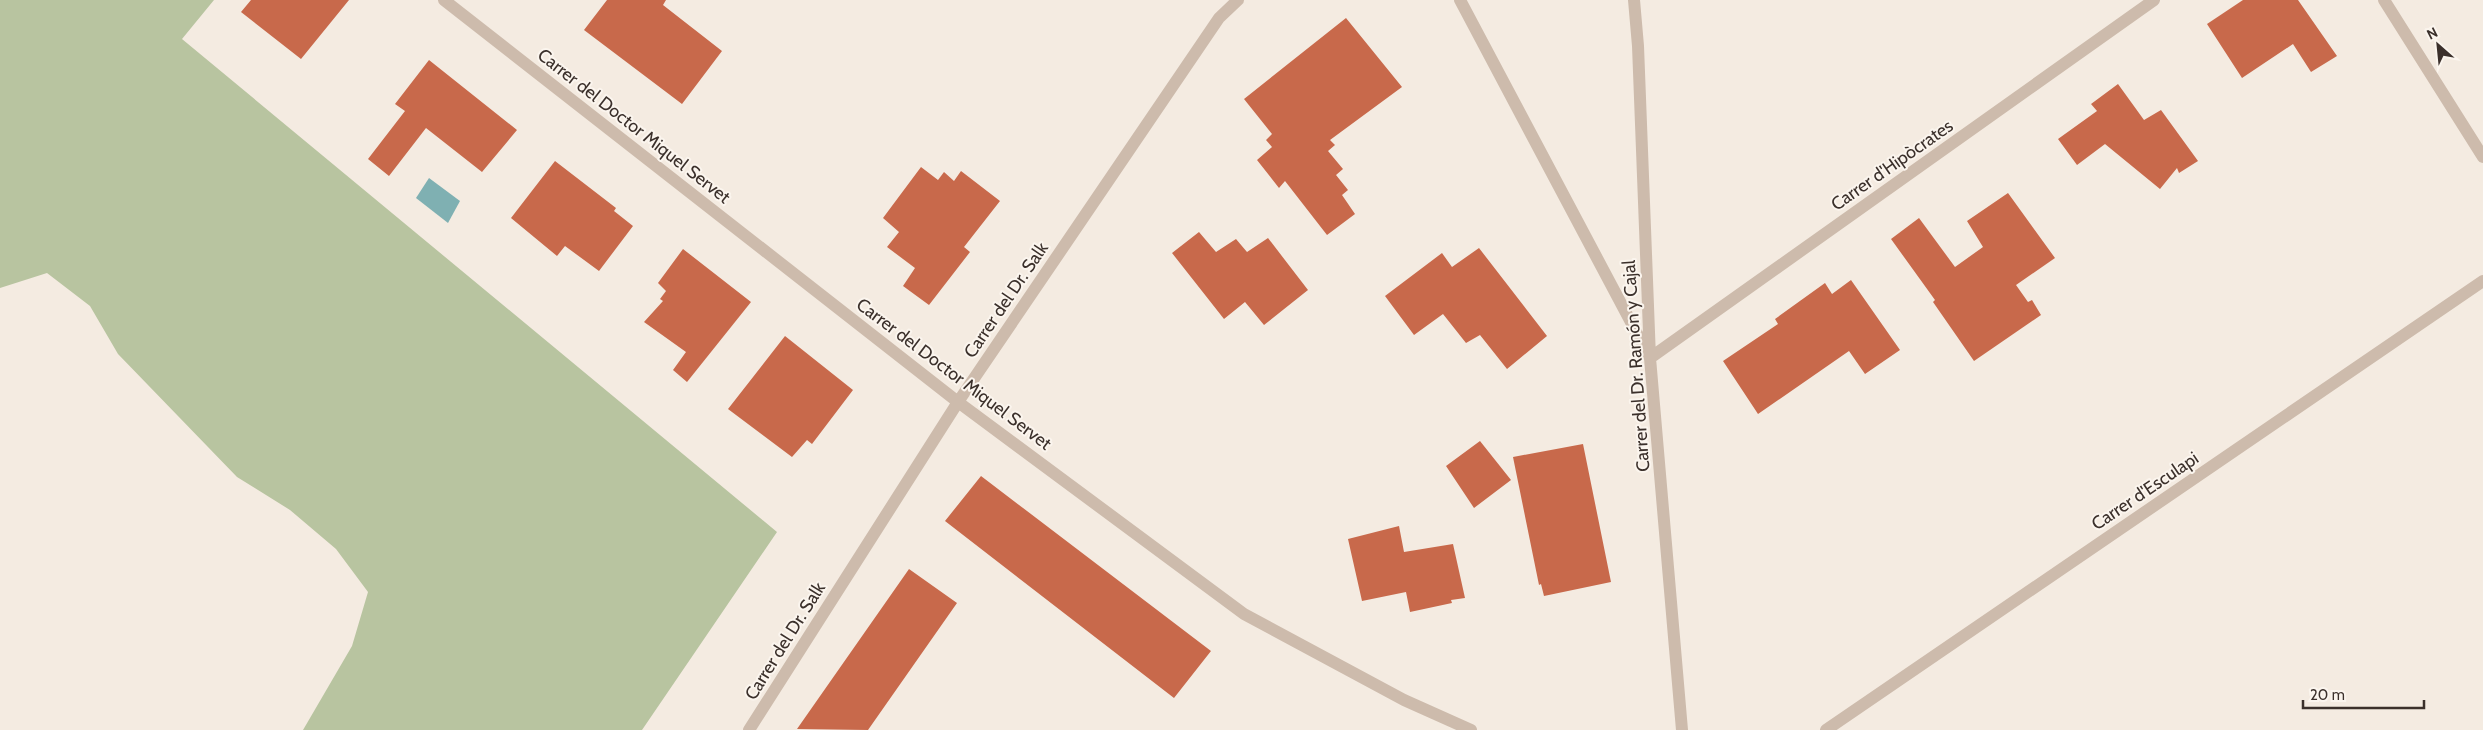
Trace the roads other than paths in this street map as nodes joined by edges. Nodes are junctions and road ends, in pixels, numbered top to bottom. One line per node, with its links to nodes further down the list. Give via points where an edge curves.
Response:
1 (444, 0): 10 (street, Carrer del Doctor Miquel Servet)
2 (1238, 0): 10 (street, Carrer del Dr. Salk, via 1219,18)
3 (1460, 0): 9 (street)
4 (1634, 0): 9 (street, Carrer del Dr. Ramón y Cajal)
5 (2154, 0): 9 (street, Carrer d'Hipòcrates)
6 (2384, 0): 7 (street)
7 (2483, 157)
8 (2483, 281): 14 (street, Carrer d'Esculapi)
9 (1650, 358): 13 (street, Carrer del Dr. Ramón y Cajal)
10 (958, 402): 11 (street, Carrer del Dr. Salk); 12 (street, Carrer del Doctor Miquel Servet, via 1244,614 1404,700)
11 (749, 730)
12 (1471, 730)
13 (1682, 730)
14 (1826, 730)

